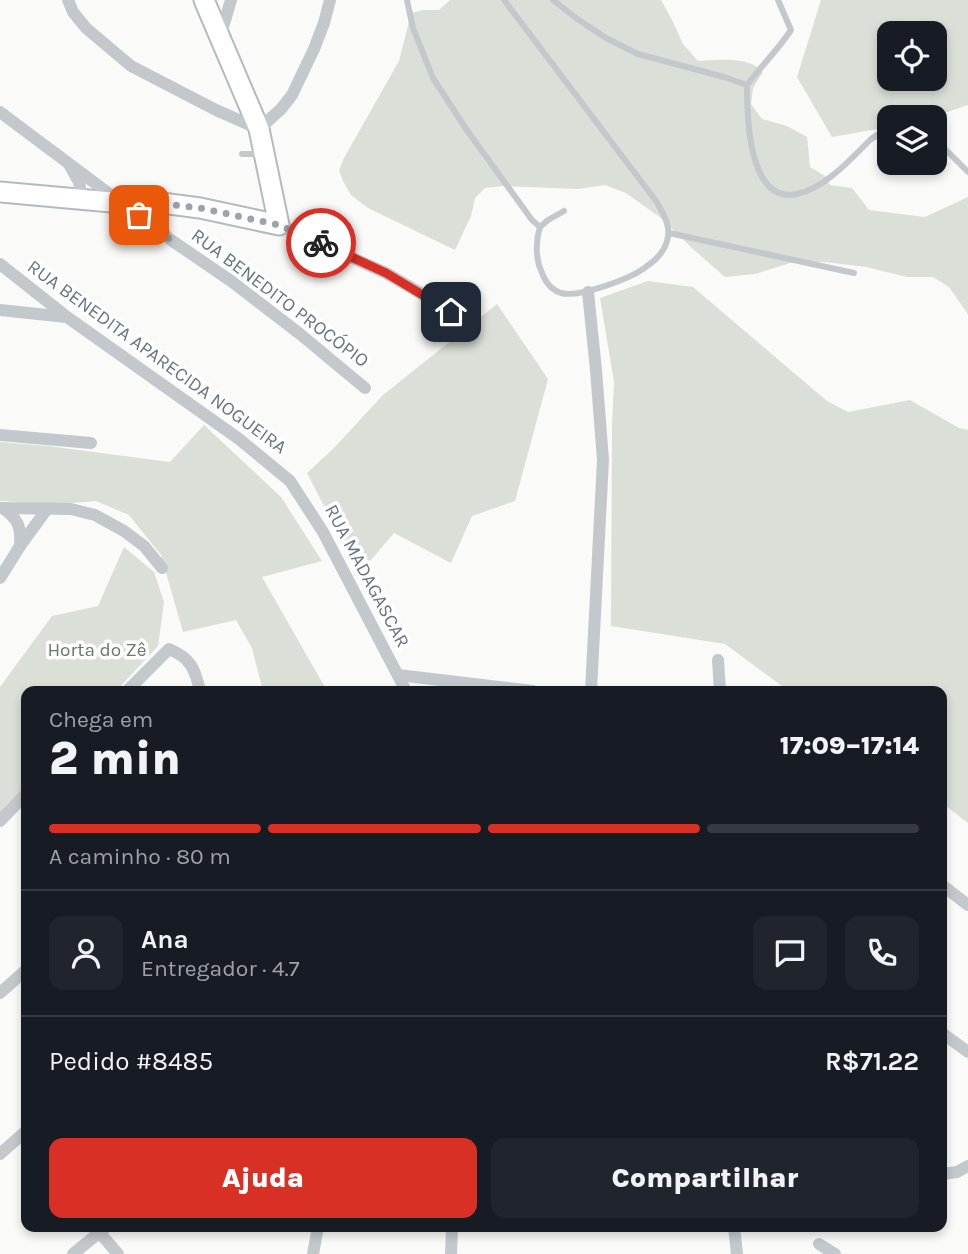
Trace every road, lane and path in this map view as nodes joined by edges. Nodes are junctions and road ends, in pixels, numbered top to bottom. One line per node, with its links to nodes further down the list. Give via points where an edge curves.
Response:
1 (68, 0): 12 (street, via 86,28 131,66)
2 (204, 0): 9 (main road)
3 (231, 0): 9 (street)
4 (330, 0): 12 (street, via 292,95)
5 (407, 0): 25 (lane, via 412,28 433,78)
6 (503, 0): 26 (lane, via 656,201)
7 (553, 0): 10 (lane, via 606,38 638,54)
8 (778, 0): 10 (lane, via 791,30)
9 (220, 37): 12 (main road)
10 (747, 85): 13 (lane, via 754,161 773,192 797,194 813,187 833,176)
11 (0, 112): 17 (street, RUA BENEDITO PROCÓPIO)
12 (259, 129): 16 (main road)
13 (877, 135)
14 (947, 151): 18 (lane)
15 (242, 153): 16 (lane)
16 (265, 154): 24 (main road)
17 (69, 162): 20 (street); 21 (street, RUA BENEDITO PROCÓPIO)
18 (968, 172)
19 (0, 192): 20 (main road)
20 (82, 200): 21 (main road)
21 (122, 203): 22 (main road); 27 (street, RUA BENEDITO PROCÓPIO)
22 (157, 203): 24 (main road); 27 (street, RUA BENEDITO PROCÓPIO, via 158,218)
23 (564, 211): 25 (lane)
24 (279, 225): 32 (street, via 386,273)
25 (540, 228): 30 (lane, via 538,259 549,286 571,295)
26 (669, 233): 29 (lane); 30 (lane, via 662,253 645,268)
27 (171, 240): 34 (street, RUA BENEDITO PROCÓPIO, via 290,326)
28 (0, 264): 33 (street, RUA BENEDITA APARECIDA NOGUEIRA)
29 (854, 272)
30 (587, 292): 49 (street, via 603,460)
31 (0, 310): 33 (street)
32 (451, 312)
33 (67, 317): 37 (street, RUA BENEDITA APARECIDA NOGUEIRA, via 239,439)
34 (365, 388)
35 (0, 435): 36 (street)
36 (91, 443)
37 (290, 481): 44 (street, RUA MADAGASCAR, via 323,532)
38 (2, 508): 39 (street); 40 (street, via 17,522)
39 (47, 509): 40 (street); 41 (street, via 95,515 144,546)
40 (20, 546): 42 (street)
41 (162, 568)
42 (0, 578)
43 (718, 660): 50 (street)
44 (398, 675): 47 (street, RUA MADAGASCAR); 48 (street)
45 (132, 686): 46 (street, via 169,649 188,659)
46 (199, 686)
47 (404, 686)
48 (491, 686)
49 (591, 686)
50 (720, 686)
51 (21, 799): 52 (street)
52 (0, 821)
53 (947, 889): 54 (street)
54 (968, 905)
55 (21, 974): 56 (street)
56 (0, 993)
57 (947, 1037): 58 (street)
58 (968, 1052)
59 (21, 1135): 60 (street)
60 (0, 1154)
61 (968, 1166): 62 (street)
62 (947, 1173)
63 (99, 1232): 69 (street)
64 (104, 1232): 70 (street)
65 (317, 1232): 71 (street)
66 (452, 1232): 72 (street)
67 (735, 1232): 73 (street)
68 (819, 1244): 74 (street)
69 (73, 1254)
70 (118, 1254)
71 (313, 1254)
72 (451, 1254)
73 (737, 1254)
74 (835, 1254)

